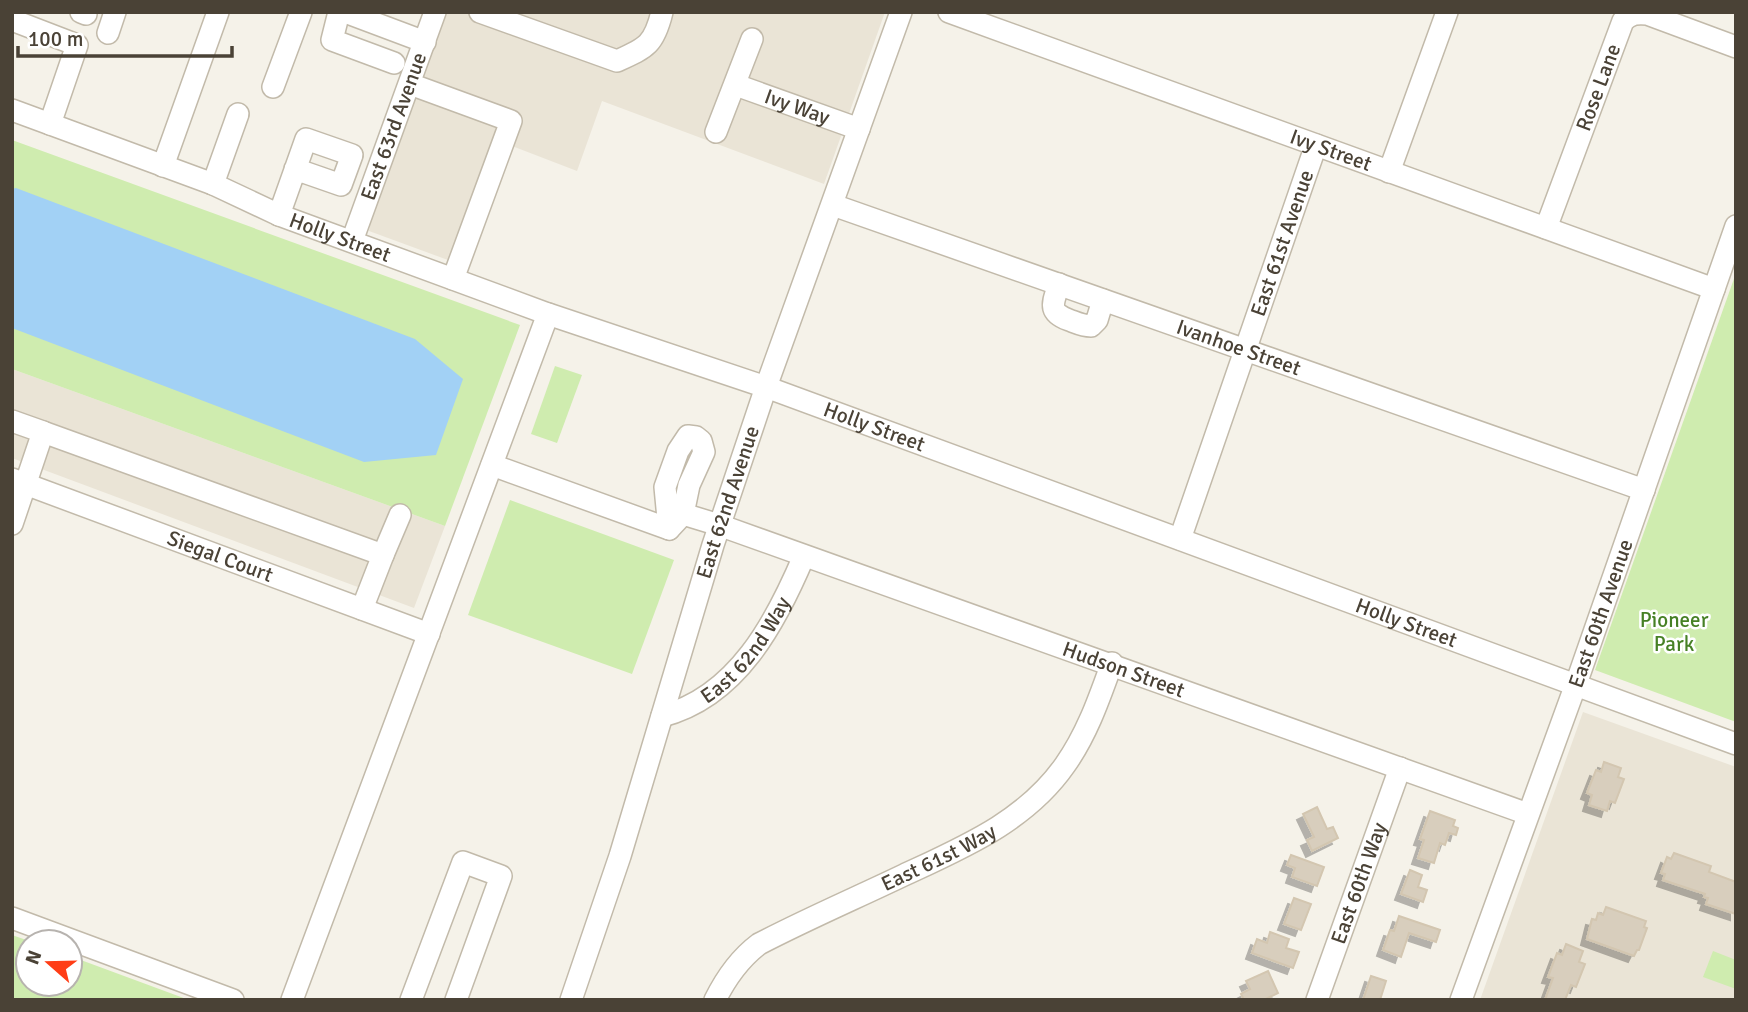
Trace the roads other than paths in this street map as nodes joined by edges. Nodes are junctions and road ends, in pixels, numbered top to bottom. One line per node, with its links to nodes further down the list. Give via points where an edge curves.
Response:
1 (81, 12): 2 (street)
2 (86, 12)
3 (115, 12): 15 (street)
4 (218, 12): 29 (street)
5 (301, 12): 22 (street)
6 (339, 12): 19 (street, via 332,40)
7 (345, 12): 17 (street)
8 (435, 12): 17 (street, East 63rd Avenue)
9 (481, 12): 10 (street, via 617,61 644,48 655,34)
10 (662, 12)
11 (901, 12): 26 (street, East 62nd Avenue)
12 (949, 12): 28 (street, Ivy Street)
13 (1447, 12): 31 (street)
14 (13, 23): 25 (street, via 77,45)
15 (108, 33)
16 (752, 39): 21 (street)
17 (425, 41): 20 (street, East 63rd Avenue)
18 (1736, 47): 36 (street, Rose Lane, via 1647,14 1629,15)
19 (394, 63)
20 (410, 84): 37 (street, East 63rd Avenue); 38 (street, via 511,121)
21 (736, 85): 26 (street, Ivy Way); 27 (street)
22 (273, 87)
23 (12, 110): 25 (street, Holly Street)
24 (238, 114): 32 (street)
25 (50, 124): 29 (street, Holly Street)
26 (859, 129): 33 (street, East 62nd Avenue)
27 (716, 132)
28 (1316, 145): 31 (street, Ivy Street); 43 (street, East 61st Avenue)
29 (163, 166): 32 (street, Holly Street)
30 (295, 169): 34 (street)
31 (1389, 172): 36 (street, Ivy Street)
32 (213, 184): 34 (street, Holly Street)
33 (833, 205): 39 (street, Ivanhoe Street); 44 (street, East 62nd Avenue)
34 (279, 215): 37 (street, Holly Street)
35 (1736, 226): 40 (street, East 60th Avenue)
36 (1546, 228): 40 (street, Ivy Street)
37 (352, 241): 38 (street, Holly Street)
38 (453, 279): 42 (street, Holly Street)
39 (1059, 284): 41 (street, Ivanhoe Street); 41 (street, via 1053,304 1060,317 1091,326)
40 (1714, 289): 49 (street, East 60th Avenue)
41 (1103, 300): 43 (street, Ivanhoe Street)
42 (548, 314): 44 (street, Holly Street); 47 (street)
43 (1244, 350): 49 (street, Ivanhoe Street); 53 (street, East 61st Avenue)
44 (766, 387): 52 (street, East 62nd Avenue); 53 (street, Holly Street)
45 (12, 421): 46 (street)
46 (43, 432): 48 (street); 54 (street)
47 (492, 465): 52 (street, Hudson Street, via 676,521); 57 (street)
48 (20, 482): 51 (street); 56 (street, Siegal Court)
49 (1644, 490): 59 (street, East 60th Avenue)
50 (400, 515): 54 (street)
51 (12, 524)
52 (719, 525): 55 (street, Hudson Street); 60 (street, East 62nd Avenue)
53 (1180, 539): 59 (street, Holly Street)
54 (383, 555): 56 (street)
55 (804, 555): 58 (street, Hudson Street); 60 (street, East 62nd Way, via 769,627 730,677 695,705)
56 (362, 610): 57 (street, Siegal Court)
57 (429, 634): 66 (street)
58 (1112, 663): 62 (street, Hudson Street); 70 (street, East 61st Way, via 1081,740 1054,780 1027,806 965,847 759,944 743,957)
59 (1576, 684): 61 (street, Holly Street); 63 (street, East 60th Avenue)
60 (662, 716): 69 (street, East 62nd Avenue, via 621,856)
61 (1736, 744)
62 (1400, 768): 63 (street, Hudson Street); 71 (street, East 60th Way)
63 (1528, 814): 72 (street, East 60th Avenue)
64 (12, 918): 65 (street)
65 (233, 1000)
66 (292, 1000)
67 (411, 1000): 68 (street, via 463,862 501,876)
68 (456, 1000)
69 (571, 1000)
70 (715, 1000)
71 (1317, 1000)
72 (1461, 1000)

